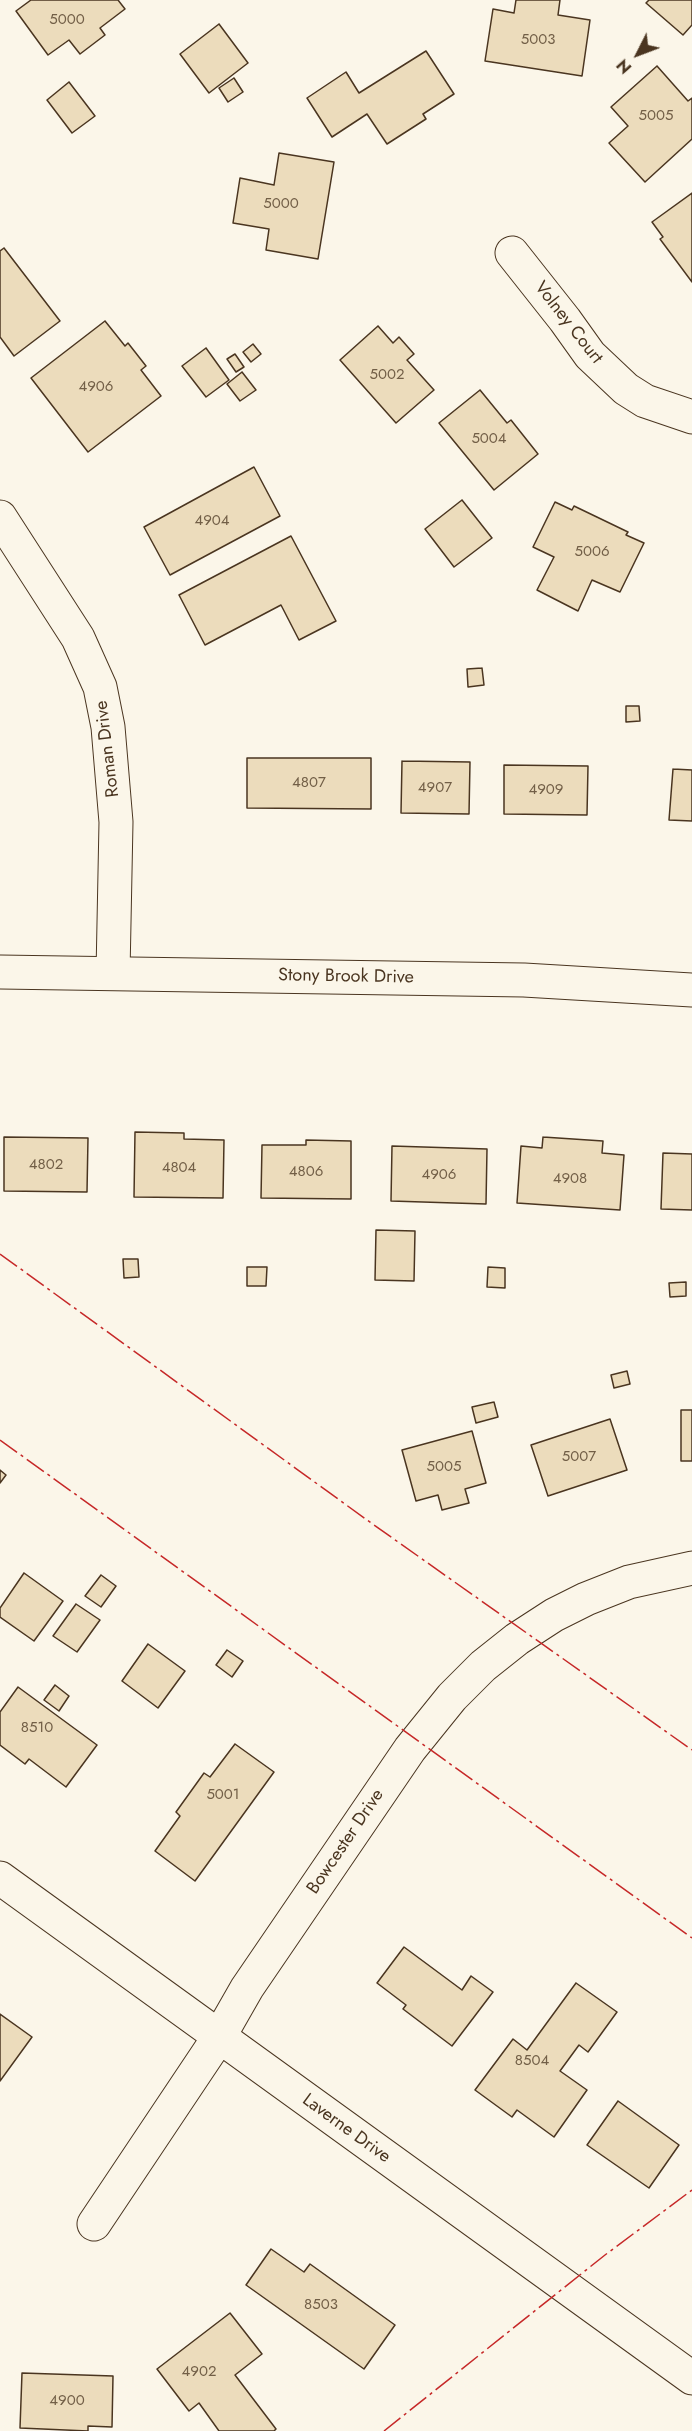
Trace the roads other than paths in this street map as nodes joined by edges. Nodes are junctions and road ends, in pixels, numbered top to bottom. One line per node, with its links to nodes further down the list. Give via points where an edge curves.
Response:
1 (512, 253): 2 (street, Volney Court, via 590,356 626,389 645,401)
2 (692, 417)
3 (0, 517): 5 (street, Roman Drive, via 78,638 100,687 108,727 116,822)
4 (0, 972): 5 (street, Stony Brook Drive)
5 (113, 973): 6 (street, Stony Brook Drive, via 524,980)
6 (692, 990)
7 (692, 1568): 9 (street, Bowcester Drive, via 629,1582 554,1615 483,1666 452,1696 397,1768 247,1988)
8 (0, 1878): 9 (street, Laverne Drive)
9 (219, 2037): 10 (street, Bowcester Drive); 11 (street, Laverne Drive)
10 (94, 2224)
11 (692, 2378)

